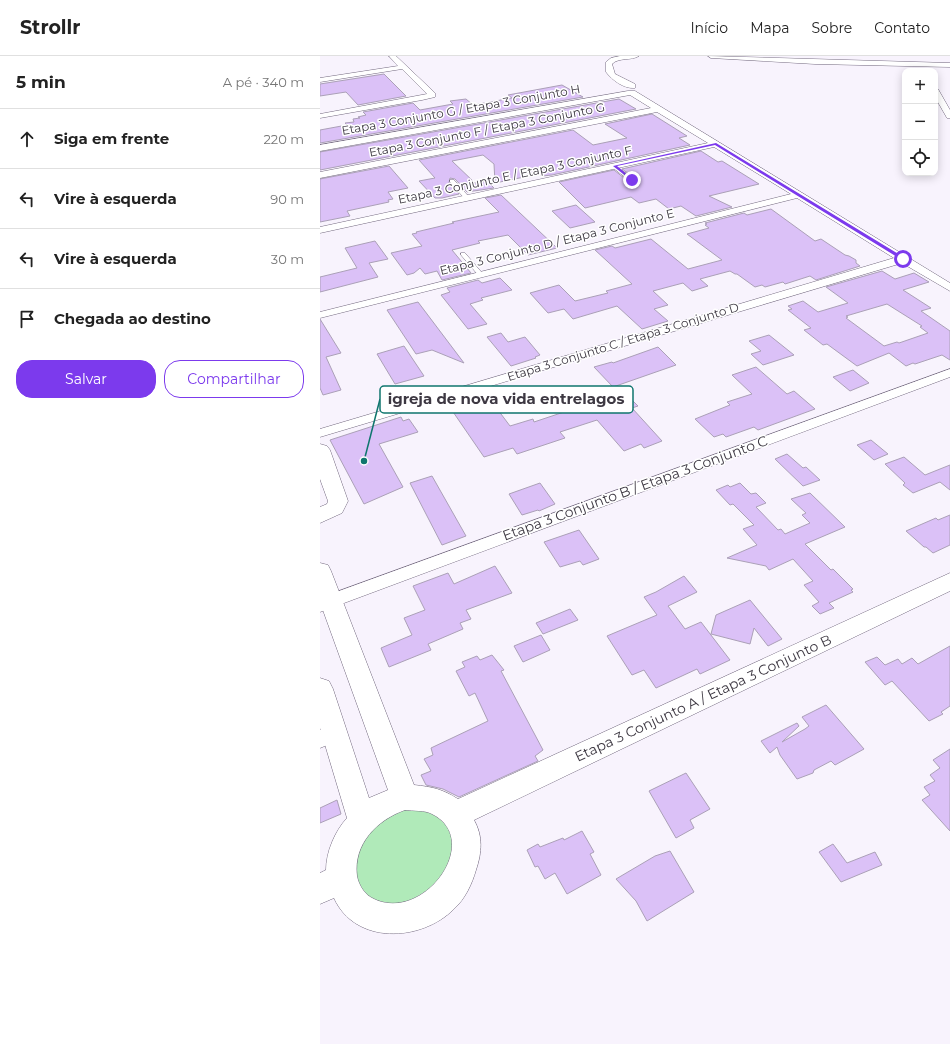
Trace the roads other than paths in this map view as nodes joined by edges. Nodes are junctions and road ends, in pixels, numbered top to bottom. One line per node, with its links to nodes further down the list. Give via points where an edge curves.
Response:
1 (391, 56): 6 (street); 8 (street)
2 (636, 56): 10 (street, via 613,59 608,63 609,72)
3 (711, 56): 4 (street)
4 (890, 64): 5 (street); 7 (street)
5 (950, 65)
6 (403, 67): 8 (street); 15 (street, via 432,94)
7 (902, 70)
8 (377, 71): 9 (street)
9 (320, 80)
10 (620, 86): 11 (street); 12 (street)
11 (631, 90): 12 (street); 14 (street)
12 (606, 96): 18 (street, Etapa 3 Conjunto G / Etapa 3 Conjunto H)
13 (938, 96): 16 (street)
14 (658, 108): 17 (street); 20 (street, Etapa 3 Conjunto F / Etapa 3 Conjunto G)
15 (320, 116)
16 (950, 116)
17 (715, 144): 19 (street, Etapa 3 Conjunto E / Etapa 3 Conjunto F); 23 (street)
18 (320, 148)
19 (614, 166): 21 (lane); 24 (street, Etapa 3 Conjunto E / Etapa 3 Conjunto F)
20 (320, 175)
21 (632, 180)
22 (452, 181): 24 (lane)
23 (799, 195): 27 (street); 28 (street, Etapa 3 Conjunto D / Etapa 3 Conjunto E)
24 (467, 198): 25 (street, Etapa 3 Conjunto E / Etapa 3 Conjunto F)
25 (320, 230)
26 (463, 254): 28 (lane)
27 (903, 259): 29 (street); 32 (street, Etapa 3 Conjunto C / Etapa 3 Conjunto D)
28 (481, 275): 30 (street, Etapa 3 Conjunto D / Etapa 3 Conjunto E)
29 (950, 288)
30 (320, 315)
31 (950, 373): 37 (street, Etapa 3 Conjunto B / Etapa 3 Conjunto C)
32 (320, 433)
33 (320, 450): 34 (street, via 338,501 335,508)
34 (320, 516)
35 (320, 571): 37 (street)
36 (950, 581): 41 (street, Etapa 3 Conjunto A / Etapa 3 Conjunto B)
37 (326, 603): 40 (street)
38 (320, 689): 39 (street)
39 (328, 736): 42 (street)
40 (405, 797): 41 (street, via 434,799); 42 (street, via 382,806)
41 (456, 814): 43 (street, via 467,839 463,869 456,884 430,908 397,919 381,918 354,905 346,893)
42 (362, 821): 43 (street, via 344,848 341,864)
43 (331, 884)

